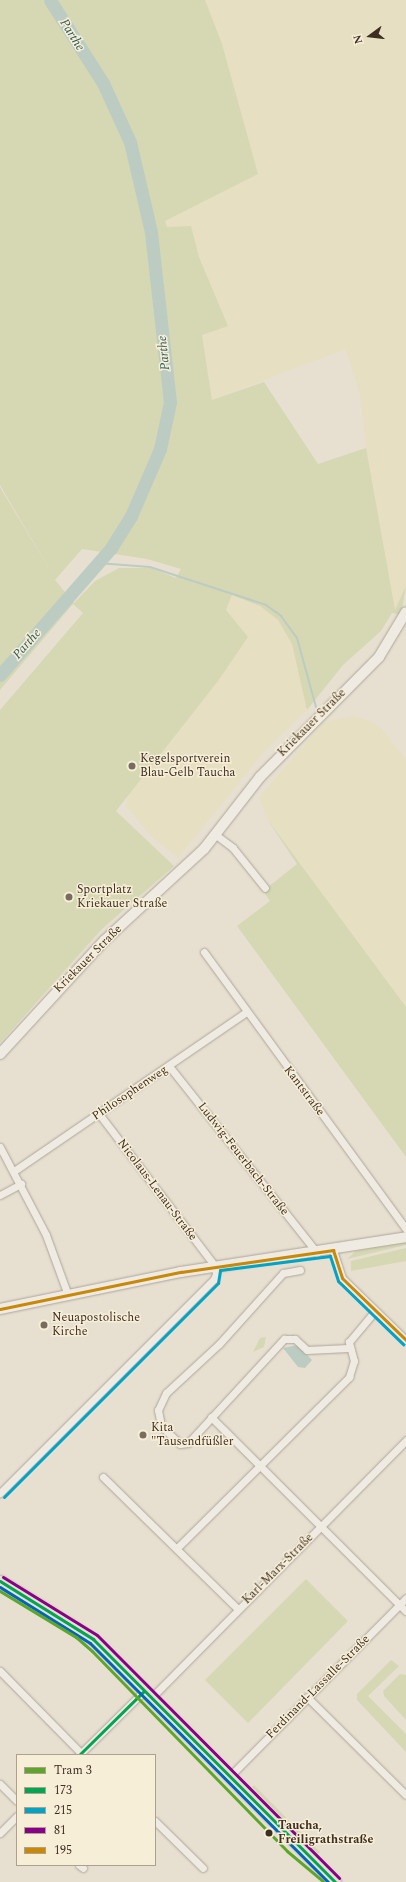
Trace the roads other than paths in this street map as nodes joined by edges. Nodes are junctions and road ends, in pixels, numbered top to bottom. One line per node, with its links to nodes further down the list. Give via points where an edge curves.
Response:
1 (406, 612): 2 (street, Kriekauer Straße, via 379,657 260,777)
2 (216, 835): 3 (street, via 233,848); 6 (street, Kriekauer Straße, via 181,872 105,940)
3 (265, 888)
4 (204, 952): 5 (street, Kantstraße)
5 (246, 1012): 7 (street, Philosophenweg); 13 (street, Kantstraße)
6 (0, 1054)
7 (169, 1066): 8 (street, Philosophenweg); 16 (street, Ludwig-Feuerbach-Straße)
8 (98, 1114): 10 (street, Philosophenweg); 17 (street, Nicolaus-Lenau-Straße)
9 (0, 1147): 10 (street)
10 (14, 1172): 11 (street)
11 (21, 1184): 12 (street); 19 (street, via 46,1235)
12 (0, 1195)
13 (406, 1229)
14 (406, 1237): 15 (street)
15 (333, 1250): 16 (street); 21 (street, via 342,1278)
16 (317, 1252): 17 (street)
17 (215, 1266): 19 (street); 28 (street, via 214,1279)
18 (300, 1270): 24 (street, via 283,1273 219,1344 166,1393 158,1410 161,1426 181,1444 188,1443)
19 (68, 1295): 20 (street)
20 (0, 1309)
21 (375, 1311): 22 (street); 23 (street, via 350,1339)
22 (406, 1340)
23 (348, 1348): 24 (street, via 307,1350 295,1339 283,1340); 26 (street, via 354,1361 349,1377)
24 (211, 1417): 26 (street)
25 (406, 1440): 29 (street, Karl-Marx-Straße)
26 (258, 1465): 29 (street); 30 (street)
27 (103, 1477): 30 (street)
28 (0, 1493)
29 (321, 1526): 33 (street); 34 (street, Karl-Marx-Straße)
30 (177, 1548): 34 (street)
31 (0, 1581): 37 (main road, via 79,1629)
32 (406, 1598): 33 (street, Ferdinand-Lassalle-Straße)
33 (399, 1604): 35 (street); 38 (street, Ferdinand-Lassalle-Straße)
34 (238, 1609): 37 (street, Karl-Marx-Straße)
35 (406, 1611)
36 (0, 1671): 39 (street)
37 (148, 1694): 39 (street, Karl-Marx-Straße); 40 (main road)
38 (307, 1697): 40 (street, Ferdinand-Lassalle-Straße); 42 (street)
39 (83, 1753)
40 (230, 1776): 48 (main road)
41 (0, 1784): 43 (street)
42 (406, 1795)
43 (16, 1800)
44 (16, 1817): 46 (street)
45 (156, 1822): 47 (street)
46 (0, 1834)
47 (203, 1868)
48 (335, 1882)

